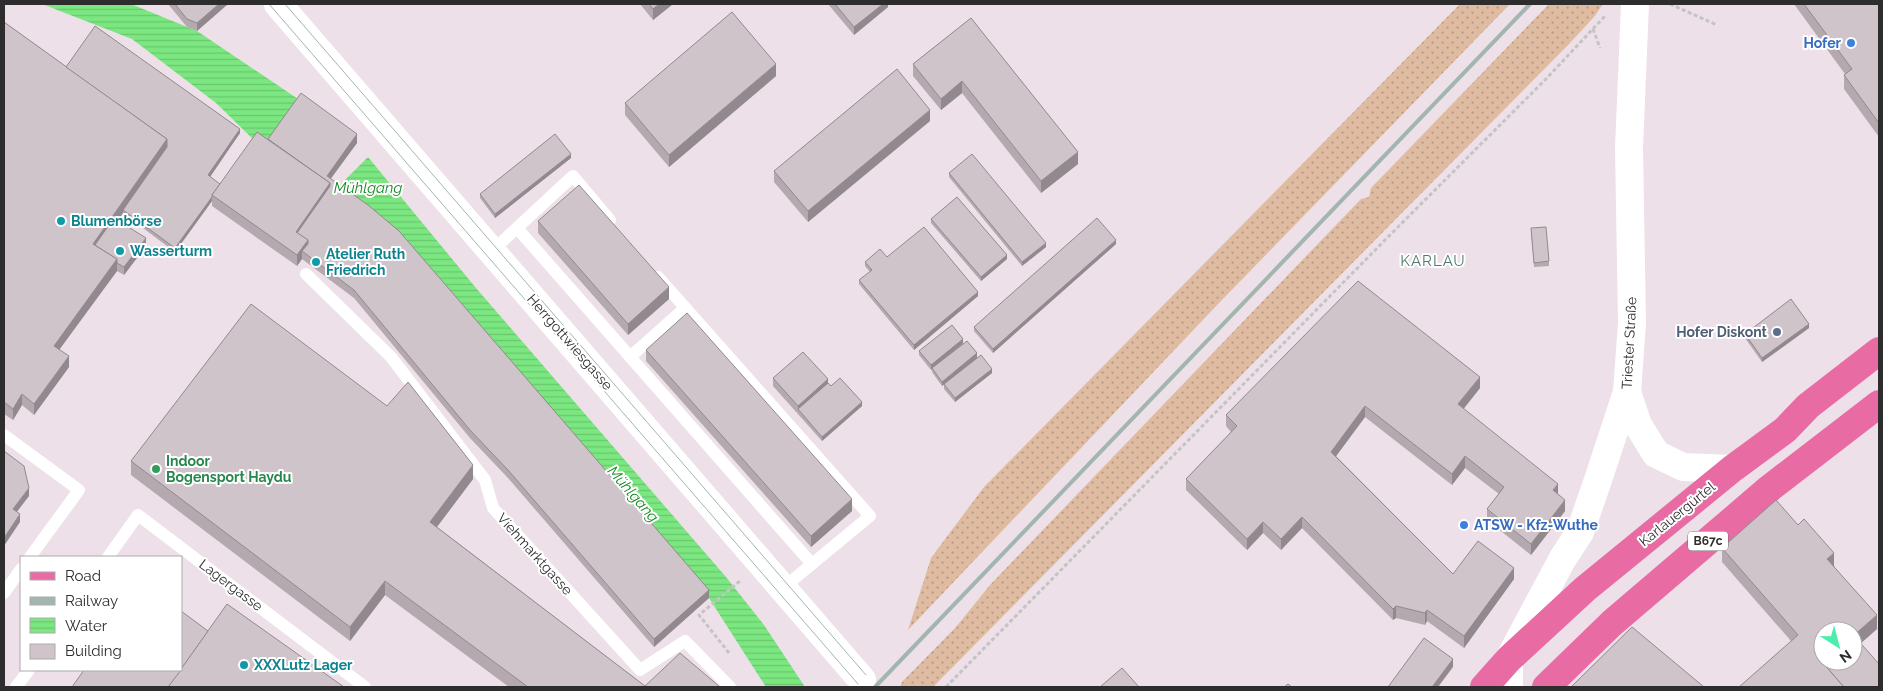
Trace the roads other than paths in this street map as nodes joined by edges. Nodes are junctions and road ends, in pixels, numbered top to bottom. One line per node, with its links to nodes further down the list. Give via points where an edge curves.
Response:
1 (278, 4): 5 (main road, Herrgottwiesgasse)
2 (1622, 7): 11 (main road, Triester Straße, via 1629,148 1632,323)
3 (517, 228): 4 (lane, via 573,176); 5 (lane); 10 (lane)
4 (616, 228)
5 (492, 251): 19 (main road, Herrgottwiesgasse)
6 (648, 264): 8 (lane)
7 (306, 274): 26 (lane, Viehmarktgasse, via 391,357 485,480 493,508 640,670 685,641)
8 (685, 308): 10 (lane); 17 (lane, via 870,516)
9 (1879, 352): 14 (main road, Karlauergürtel / B67c)
10 (630, 357): 17 (lane)
11 (1627, 392): 14 (main road, via 1638,425 1656,454 1683,467); 21 (main road, Triester Straße, via 1580,532)
12 (1879, 404): 29 (main road, B67c, via 1770,488 1612,623)
13 (4, 435): 15 (lane, via 79,490)
14 (1732, 469): 21 (main road, Karlauergürtel / B67c, via 1585,589)
15 (31, 556)
16 (109, 556): 25 (lane, Lagergasse, via 138,515)
17 (812, 564): 19 (lane)
18 (20, 570): 20 (lane)
19 (791, 582): 23 (main road, Herrgottwiesgasse)
20 (4, 593)
21 (1509, 659): 27 (main road, Karlauergürtel / B67c); 28 (main road, Triester Straße)
22 (28, 671): 24 (lane)
23 (862, 680)
24 (16, 687)
25 (365, 687)
26 (730, 687)
27 (1484, 687)
28 (1509, 687)
29 (1546, 687)

